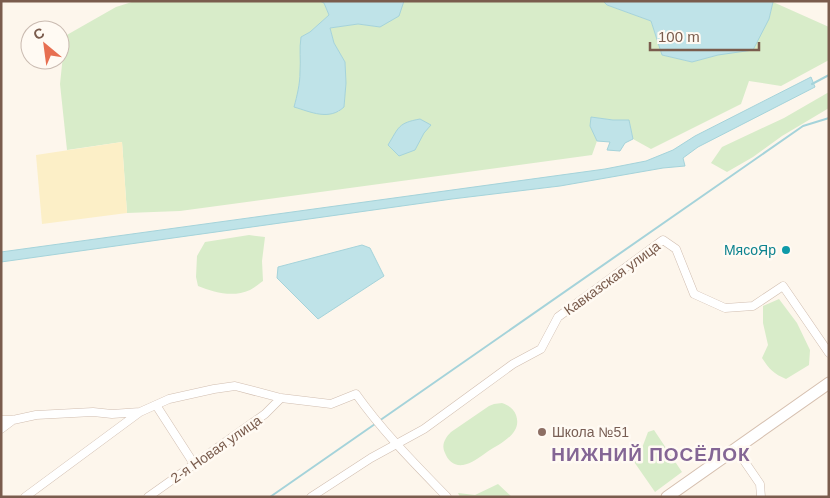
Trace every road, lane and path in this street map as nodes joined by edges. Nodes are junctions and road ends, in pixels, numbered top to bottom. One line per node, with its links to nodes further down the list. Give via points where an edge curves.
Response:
1 (829, 353): 9 (street, Кавказская улица, via 783,286 753,306 725,308 694,294 676,249 663,240 558,317 541,349 513,364 424,429)
2 (829, 383): 10 (street)
3 (281, 398): 4 (street, via 235,386 169,399); 9 (street, via 331,404 356,394); 11 (street, 2-я Новая улица, via 265,414)
4 (156, 405): 5 (street); 11 (street)
5 (140, 412): 7 (street, via 36,414); 12 (street)
6 (1, 420): 7 (street)
7 (13, 420): 8 (street)
8 (1, 429)
9 (396, 444): 14 (street, Кавказская улица); 15 (street)
10 (736, 449): 16 (street); 17 (street, via 760,484)
11 (194, 464): 13 (street, 2-я Новая улица)
12 (25, 497)
13 (148, 497)
14 (310, 497)
15 (447, 497)
16 (667, 497)
17 (761, 497)

